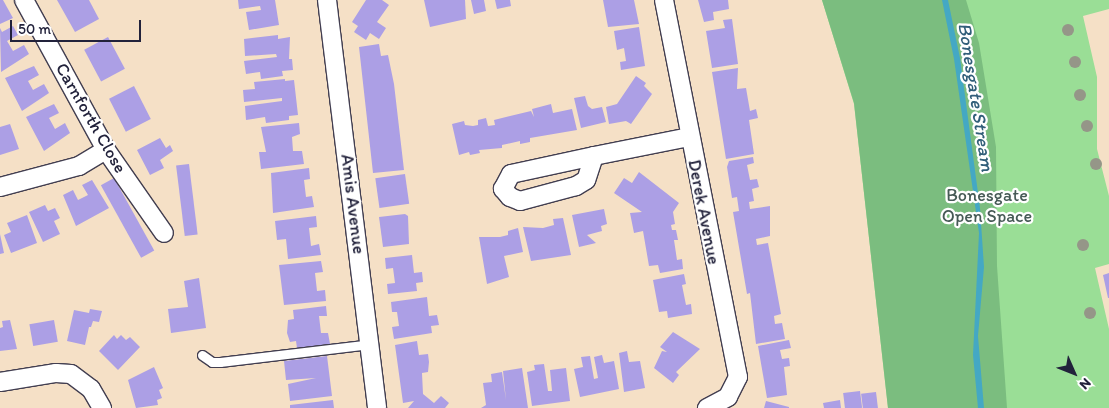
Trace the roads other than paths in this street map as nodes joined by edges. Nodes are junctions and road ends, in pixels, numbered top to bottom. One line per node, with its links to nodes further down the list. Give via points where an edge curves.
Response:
1 (24, 0): 5 (street, Carnforth Close)
2 (327, 0): 9 (street, Amis Avenue)
3 (664, 0): 4 (street, Derek Avenue)
4 (689, 137): 6 (street); 12 (street, Derek Avenue, via 738,377)
5 (106, 150): 7 (street, via 78,166); 8 (street, Carnforth Close)
6 (594, 156)
7 (0, 187)
8 (164, 233)
9 (370, 344): 10 (lane, via 220,362 212,362); 14 (street, Amis Avenue)
10 (202, 355)
11 (0, 382): 13 (street, via 56,373 71,374 91,390)
12 (727, 404): 15 (street, Derek Avenue)
13 (102, 408)
14 (377, 408)
15 (707, 408)

